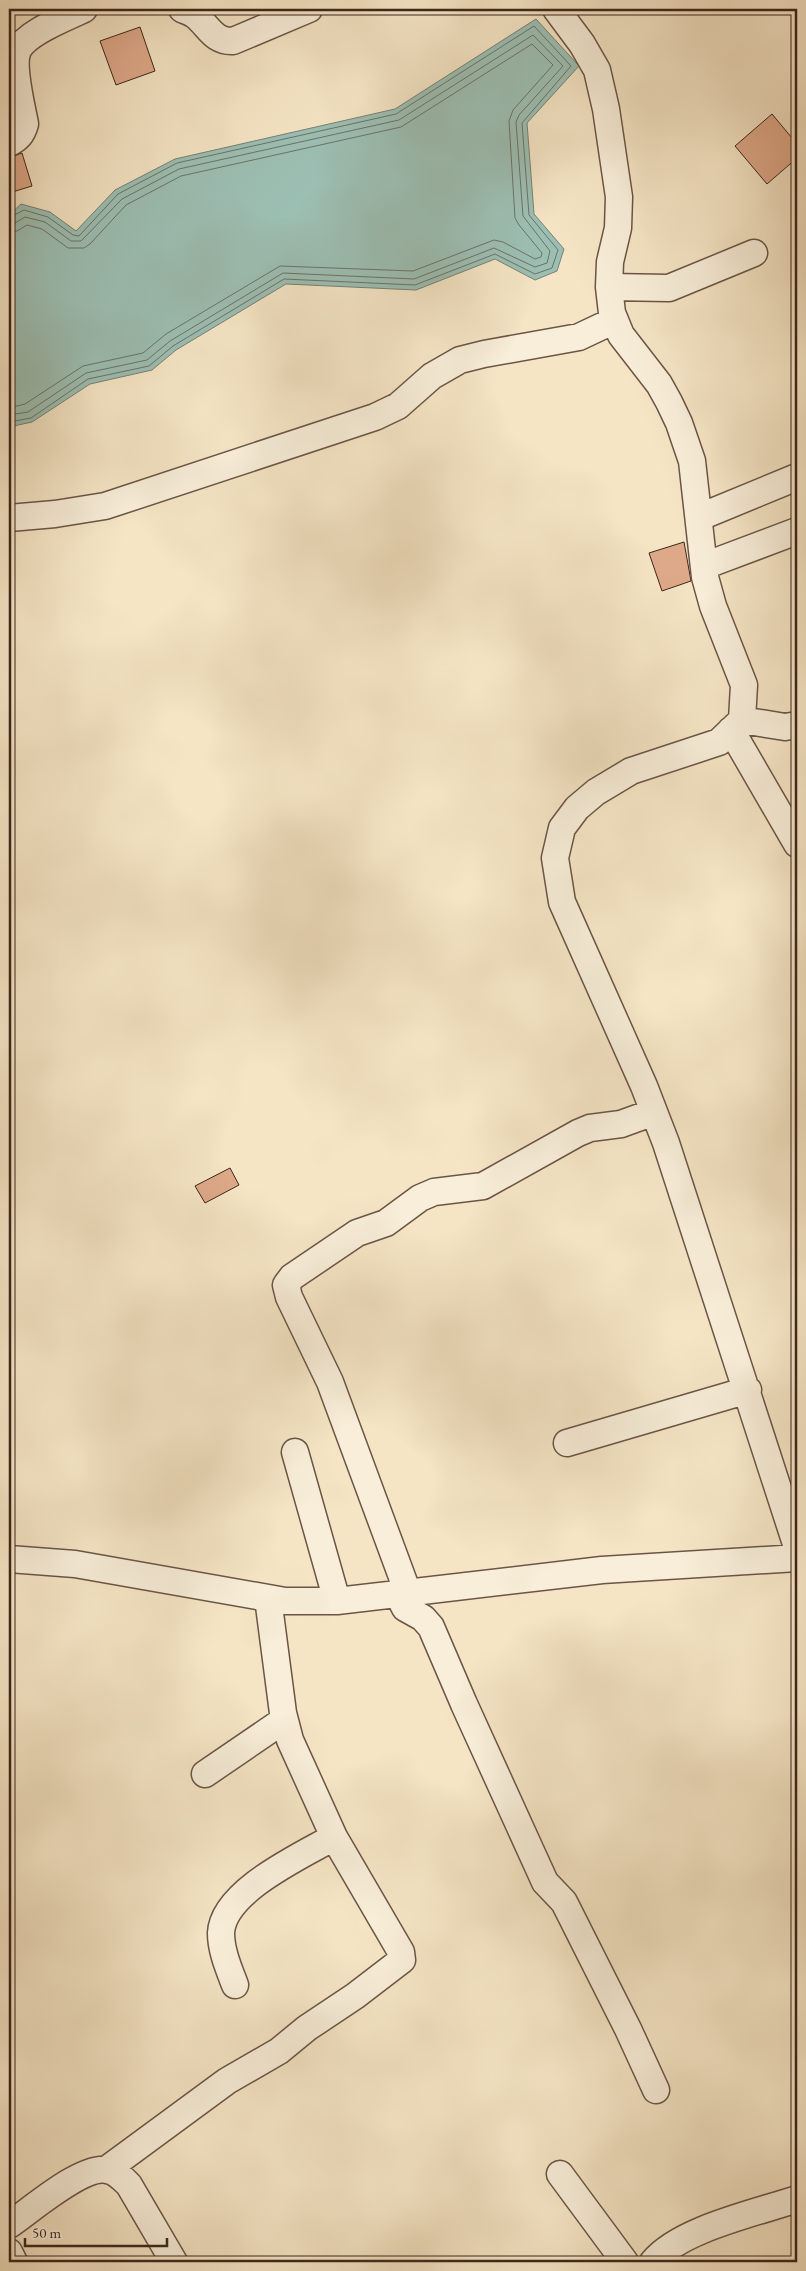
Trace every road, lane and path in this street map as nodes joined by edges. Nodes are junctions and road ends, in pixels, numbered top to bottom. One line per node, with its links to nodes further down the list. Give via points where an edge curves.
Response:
1 (84, 9): 5 (street)
2 (182, 9): 3 (street, via 195,15 224,42)
3 (310, 9)
4 (556, 9): 8 (street, via 597,70 606,109 619,197)
5 (38, 19): 6 (street, via 29,39 18,50 16,62 25,124 22,133)
6 (9, 143)
7 (754, 253): 8 (street, via 669,288)
8 (609, 287): 9 (street)
9 (615, 320): 11 (street, via 621,335 659,384 679,423 692,461); 12 (street, via 579,337 460,360 432,376 398,406 375,417 192,479 105,506)
10 (797, 477): 11 (street)
11 (700, 516): 14 (street)
12 (9, 518)
13 (797, 531): 14 (street)
14 (704, 566): 15 (street, via 713,606 744,685)
15 (737, 725): 16 (street); 17 (street); 18 (street, via 719,742 631,771 596,792 577,808 562,828 555,858 562,902)
16 (797, 726)
17 (797, 844)
18 (654, 1112): 19 (street); 25 (street, via 621,1124 578,1133 483,1186 434,1192 420,1198 386,1223 357,1233 292,1277 286,1286 352,1437)
19 (748, 1390): 20 (street); 22 (street)
20 (567, 1443)
21 (295, 1452): 27 (street)
22 (797, 1547)
23 (9, 1558): 26 (street, via 75,1564)
24 (797, 1558): 25 (street, via 602,1570)
25 (403, 1593): 27 (street); 32 (street, via 405,1608 432,1627 545,1882 564,1902)
26 (268, 1598): 27 (street); 28 (street)
27 (337, 1601)
28 (284, 1720): 29 (street); 30 (street)
29 (205, 1774)
30 (334, 1837): 31 (street, via 249,1888 232,1906 221,1933); 33 (street, via 402,1960 279,2051 227,2081)
31 (235, 1985)
32 (656, 2090)
33 (106, 2170): 36 (street, via 79,2176); 39 (street, via 119,2175 129,2185)
34 (560, 2174): 40 (street)
35 (797, 2199): 41 (street, via 691,2234 673,2244)
36 (9, 2224)
37 (9, 2252): 38 (street)
38 (14, 2262)
39 (174, 2262)
40 (625, 2262)
41 (653, 2262)

